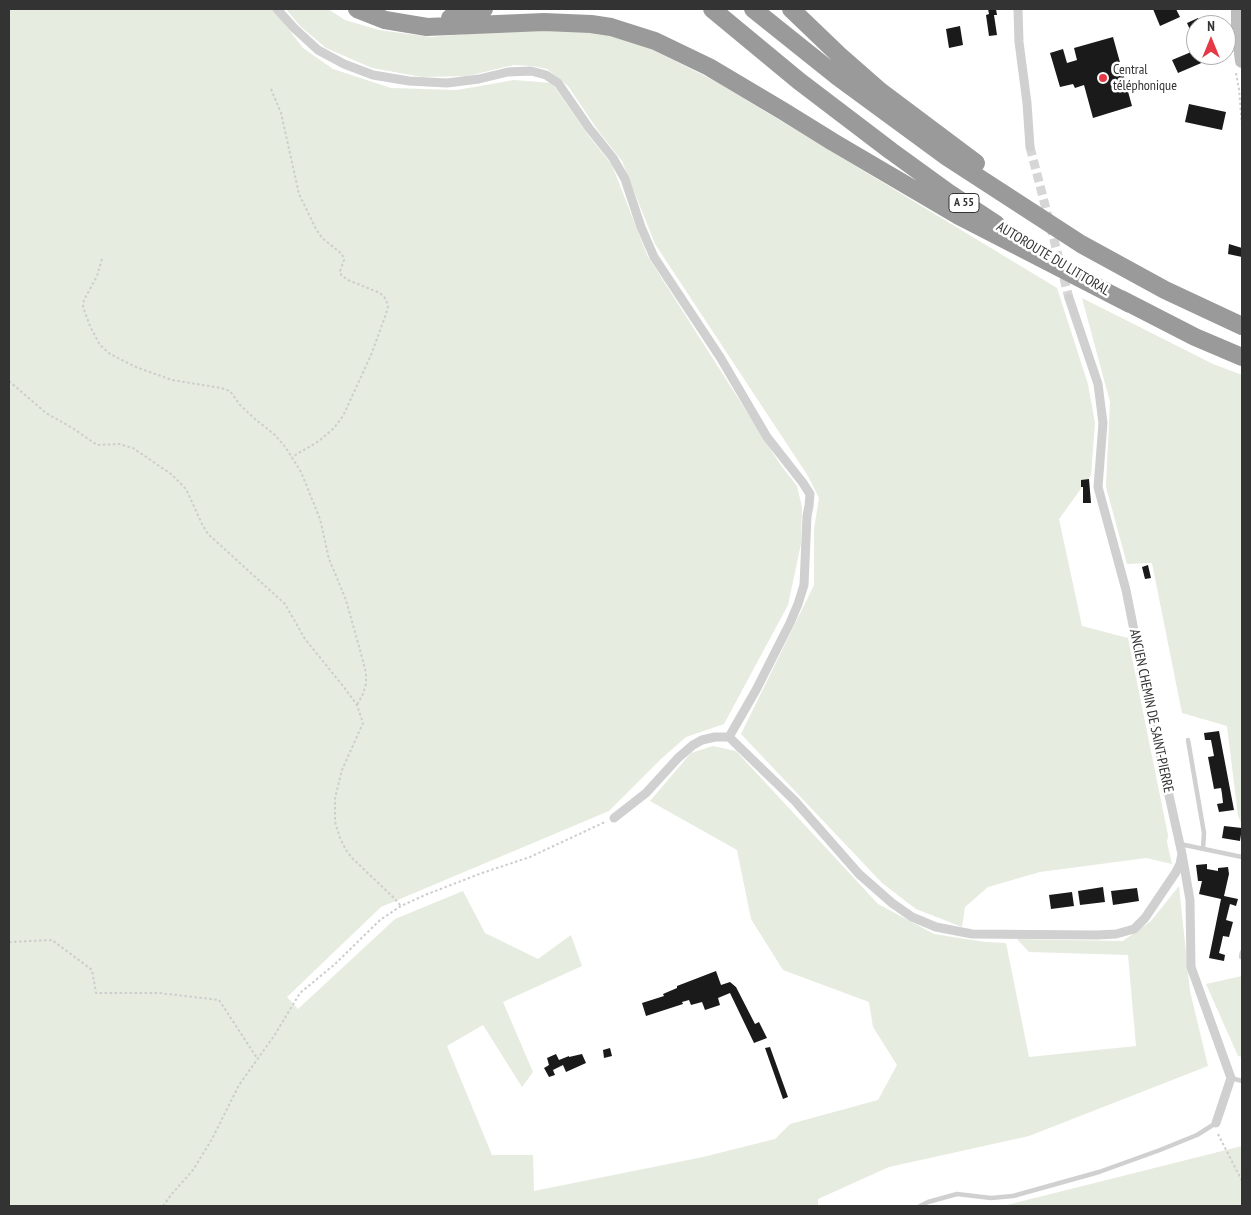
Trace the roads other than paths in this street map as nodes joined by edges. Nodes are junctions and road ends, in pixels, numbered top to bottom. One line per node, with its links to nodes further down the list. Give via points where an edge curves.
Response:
1 (277, 9): 17 (street, via 318,50 373,74 409,81 447,83 508,72 531,71 546,75 558,83 613,158 625,179 654,257 767,437 810,494 806,516 804,585 798,604)
2 (358, 9): 3 (highway, via 421,21 463,16); 14 (highway, via 385,20 427,27 544,22 591,24 654,41 709,67 959,216)
3 (484, 9)
4 (712, 9): 14 (highway, AUTOROUTE DU LITTORAL / A 55, via 799,81 942,189 1070,271)
5 (754, 9): 12 (highway, AUTOROUTE DU LITTORAL / A 55, via 947,156)
6 (791, 9): 12 (highway, via 880,91)
7 (1018, 9): 11 (street, via 1018,42)
8 (1238, 9): 9 (main road)
9 (1240, 30): 10 (main road)
10 (1242, 61)
11 (1030, 147)
12 (1081, 244): 15 (highway, AUTOROUTE DU LITTORAL / A 55, via 1165,290)
13 (1069, 298): 20 (street, ANCIEN CHEMIN DE SAINT-PIERRE, via 1098,384 1103,422 1098,488 1126,590)
14 (1130, 304): 16 (highway, AUTOROUTE DU LITTORAL / A 55)
15 (1242, 326)
16 (1242, 357)
17 (730, 736): 19 (street, via 702,740 692,745 646,793); 20 (street, via 859,874 912,917 936,927 1003,936 1097,936 1134,929 1176,872)
18 (1188, 740): 21 (lane, via 1204,833)
19 (614, 818)
20 (1181, 849): 21 (lane); 23 (street, ANCIEN CHEMIN DE SAINT-PIERRE, via 1190,900 1192,967)
21 (1203, 849): 22 (lane)
22 (1242, 857)
23 (1231, 1078): 24 (lane); 25 (street)
24 (1242, 1080)
25 (1216, 1123): 26 (lane, via 1197,1135 1099,1172 1013,1196 991,1198 957,1194)
26 (920, 1206)

